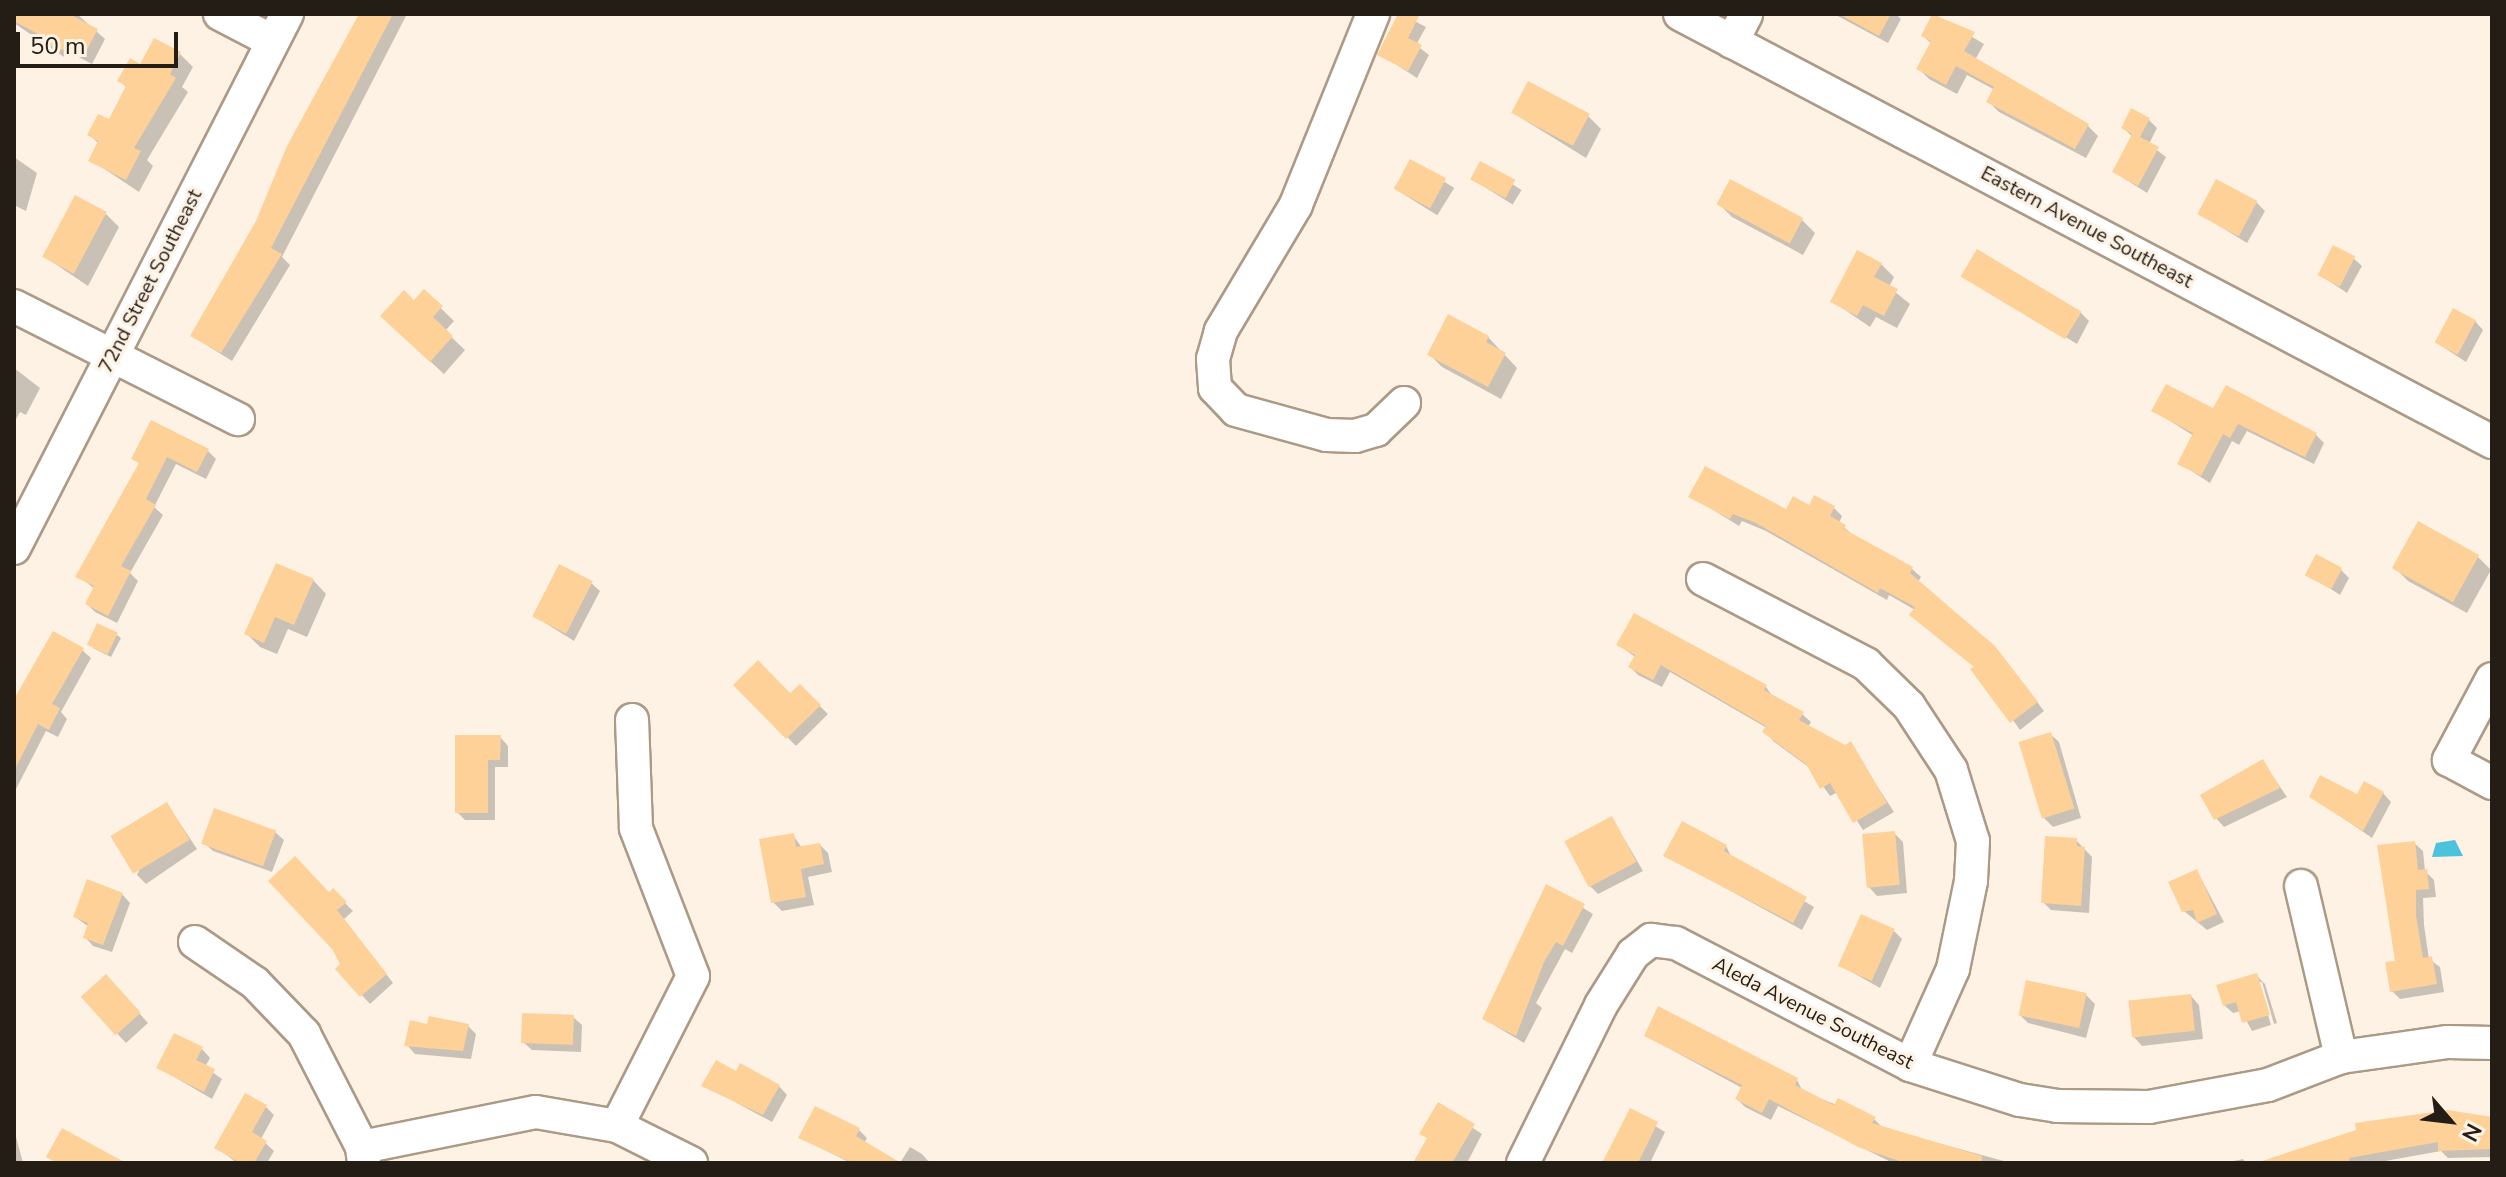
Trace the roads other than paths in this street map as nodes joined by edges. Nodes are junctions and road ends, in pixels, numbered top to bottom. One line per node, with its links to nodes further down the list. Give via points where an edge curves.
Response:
1 (220, 14): 4 (street)
2 (1373, 14): 8 (street, via 1296,205 1221,331 1213,359 1215,388 1236,410 1327,435 1376,430)
3 (1680, 14): 5 (street, Eastern Avenue Southeast)
4 (279, 28): 7 (street, 72nd Street Southeast)
5 (1739, 28): 10 (street, Eastern Avenue Southeast)
6 (14, 306): 7 (street)
7 (112, 356): 9 (street); 11 (street, 72nd Street Southeast)
8 (1404, 403)
9 (238, 419)
10 (2492, 442)
11 (14, 548)
12 (1703, 579): 20 (street, via 1866,664 1909,706 1951,770 1973,841 1971,881 1953,969)
13 (2492, 679): 15 (street, via 2449,760)
14 (632, 720): 21 (street, via 636,828 693,976)
15 (2492, 783)
16 (2301, 886): 19 (street)
17 (195, 942): 22 (street, via 255,983 304,1034)
18 (2492, 1043): 19 (street, Aleda Avenue Southeast, via 2448,1042)
19 (2341, 1057): 20 (street, Aleda Avenue Southeast, via 2268,1085 2129,1109 2020,1100)
20 (1910, 1065): 24 (street, Aleda Avenue Southeast, via 1676,943 1651,940 1633,954 1601,1005)
21 (617, 1126): 22 (street, via 536,1112); 23 (street)
22 (363, 1155)
23 (691, 1163)
24 (1523, 1163)

